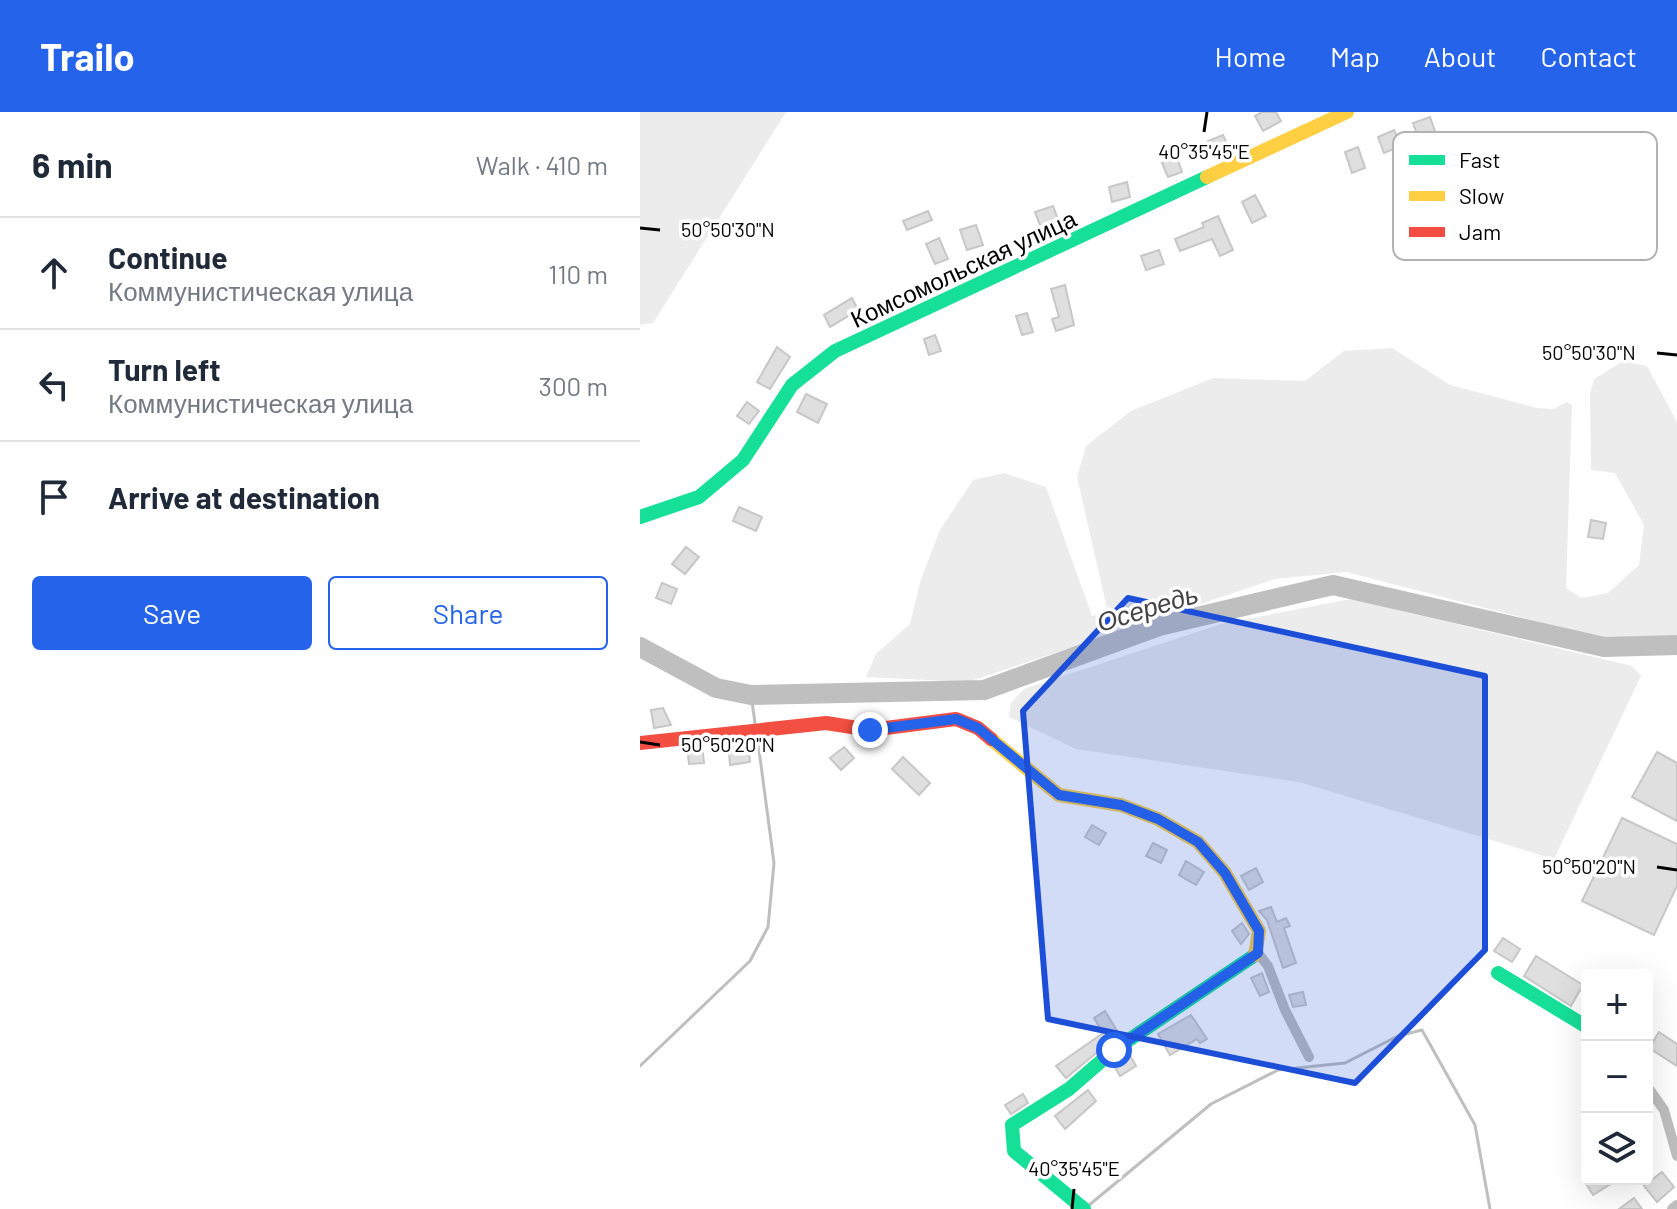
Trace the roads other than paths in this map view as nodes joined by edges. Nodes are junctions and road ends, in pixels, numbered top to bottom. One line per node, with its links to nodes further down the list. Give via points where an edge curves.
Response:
1 (1347, 112): 2 (street, Комсомольская улица, via 835,351 792,385 743,460 699,497)
2 (640, 517)
3 (640, 743): 4 (street, via 826,723 870,730 956,719 978,728 1059,795 1121,805 1198,842 1225,873 1259,931)
4 (1258, 953): 7 (street); 11 (street, via 1012,1125 1014,1151)
5 (1498, 973): 6 (street)
6 (1581, 1023)
7 (1309, 1057)
8 (1653, 1094): 9 (street, via 1664,1110)
9 (1677, 1156)
10 (1677, 1205): 12 (street)
11 (1084, 1209)
12 (1672, 1209)

